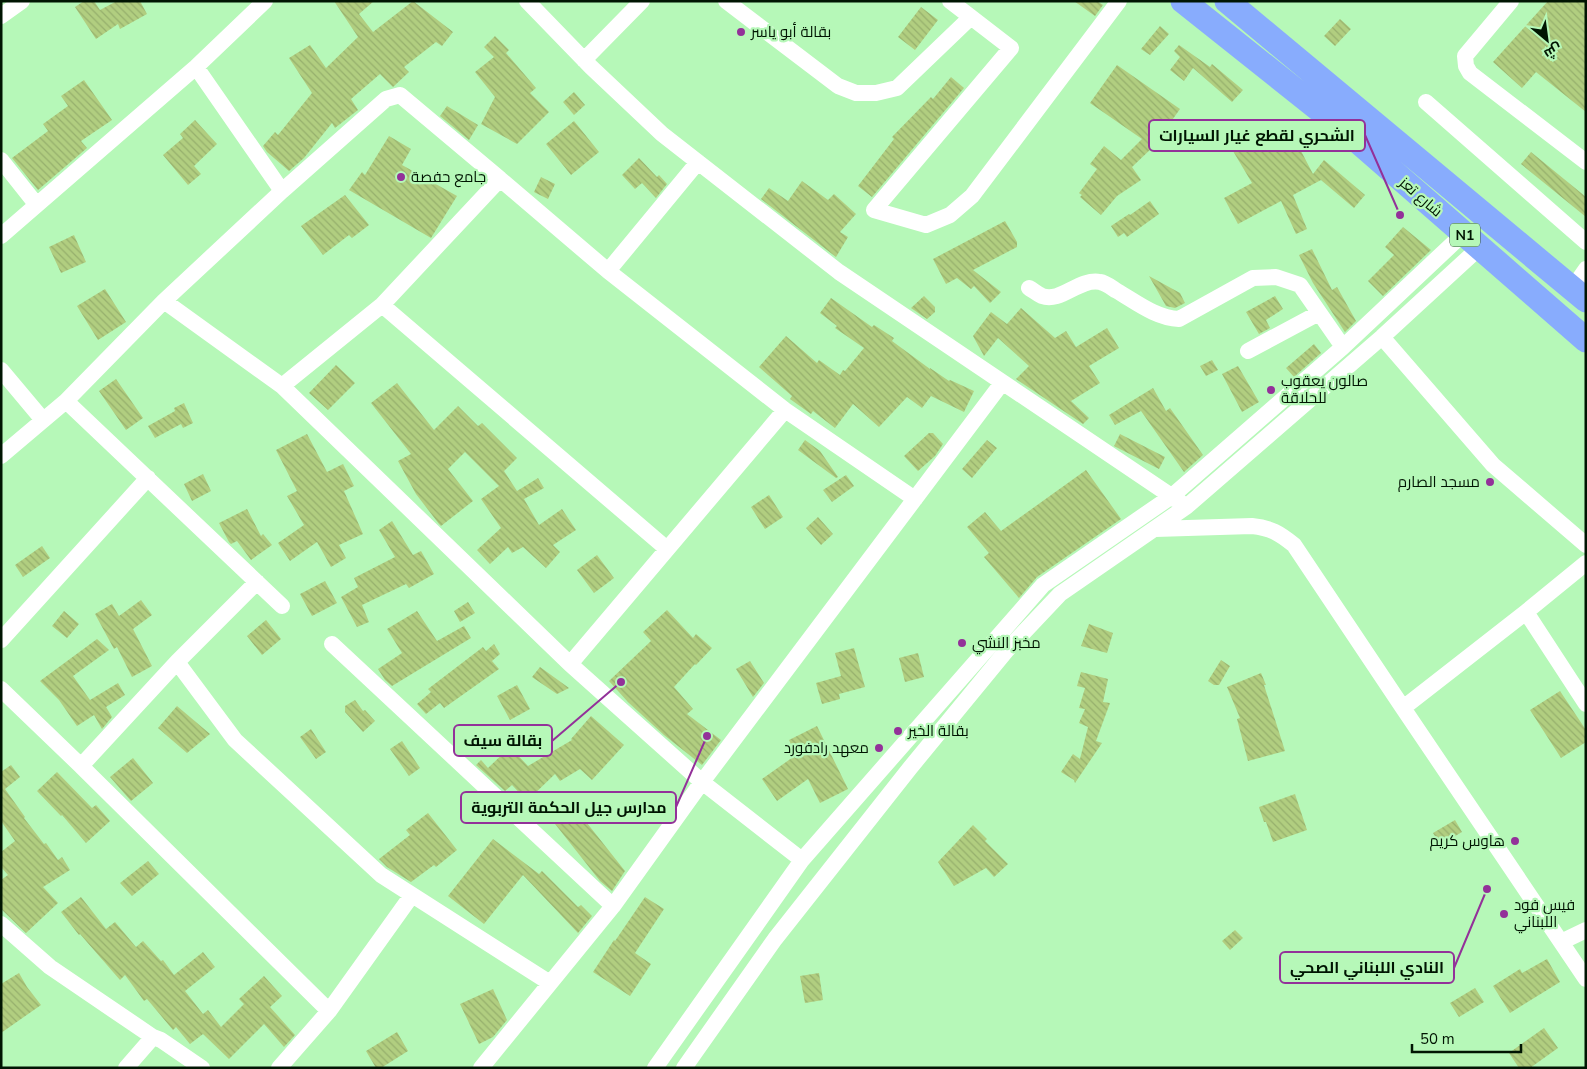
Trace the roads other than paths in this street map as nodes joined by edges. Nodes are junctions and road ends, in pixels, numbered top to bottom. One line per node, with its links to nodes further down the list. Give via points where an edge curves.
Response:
1 (22, 1): 11 (street)
2 (265, 1): 14 (street)
3 (527, 1): 13 (street)
4 (642, 1): 13 (street)
5 (726, 1): 12 (street, via 838,86 856,92 876,93 897,88)
6 (950, 1): 12 (street)
7 (1119, 1): 12 (street, via 972,196 950,215 926,225 874,210 1011,48)
8 (1183, 1): 16 (highway, شارع تعز / N1)
9 (1227, 1): 16 (highway, شارع تعز / N1)
10 (1511, 1): 19 (street, via 1465,56 1466,66 1470,73)
11 (1, 16)
12 (971, 17)
13 (584, 60): 18 (street, via 662,134)
14 (196, 67): 21 (street); 22 (street)
15 (1426, 102): 25 (street)
16 (1352, 122): 24 (highway, شارع تعز / N1); 29 (highway, شارع تعز / N1)
17 (1, 160): 22 (street)
18 (698, 162): 27 (street); 38 (street, via 839,272)
19 (1586, 162)
20 (500, 179): 21 (street, via 400,95 386,99); 27 (street); 31 (street)
21 (282, 191): 30 (street)
22 (36, 204): 23 (street)
23 (1, 236)
24 (1471, 241): 33 (street); 34 (highway, شارع تعز / N1); 35 (street)
25 (1586, 242)
26 (1586, 269): 29 (street)
27 (608, 271): 41 (street)
28 (1029, 288): 32 (street, via 1048,297 1058,296 1088,282 1102,282 1154,313 1168,319 1179,319 1253,278 1276,277 1300,285)
29 (1579, 295)
30 (164, 301): 39 (street); 40 (street)
31 (382, 305): 39 (street); 50 (street)
32 (1319, 313): 35 (street); 36 (street)
33 (1382, 337): 47 (street); 49 (street, via 1493,465)
34 (1586, 340)
35 (1343, 347): 45 (street)
36 (1248, 351)
37 (1, 370): 42 (street)
38 (1002, 383): 45 (street); 46 (street)
39 (282, 386): 58 (street)
40 (66, 401): 42 (street); 44 (street)
41 (785, 410): 46 (street); 50 (street)
42 (43, 420): 43 (street)
43 (1, 456)
44 (148, 478): 52 (street); 55 (street)
45 (1172, 496): 47 (street); 64 (street, via 1043,585)
46 (915, 499): 63 (street)
47 (1186, 507): 48 (street)
48 (1155, 528): 61 (street, via 1252,526 1281,534 1294,545); 75 (street, via 1060,594 1008,650 781,931)
49 (1586, 545)
50 (667, 549): 58 (street)
51 (1586, 563): 54 (street)
52 (257, 582): 53 (street); 57 (street)
53 (282, 606)
54 (1526, 612): 60 (street); 61 (street)
55 (1, 640)
56 (332, 644): 66 (street)
57 (177, 662): 62 (street); 65 (street, via 235,740 381,875)
58 (570, 664): 63 (street)
59 (1, 689): 62 (street)
60 (1586, 704)
61 (1403, 708): 69 (street)
62 (81, 766): 72 (street)
63 (702, 782): 64 (street); 66 (street)
64 (802, 860): 74 (street)
65 (412, 895): 71 (street); 72 (street)
66 (613, 906): 71 (street)
67 (1, 924): 73 (street, via 50,967)
68 (1586, 930): 69 (street)
69 (1561, 942): 70 (street)
70 (1586, 979)
71 (550, 983): 79 (street)
72 (329, 1011): 78 (street)
73 (152, 1037): 76 (street); 77 (street)
74 (675, 1042): 75 (street); 80 (street)
75 (692, 1064)
76 (126, 1068)
77 (202, 1068)
78 (279, 1068)
79 (481, 1068)
80 (655, 1068)

